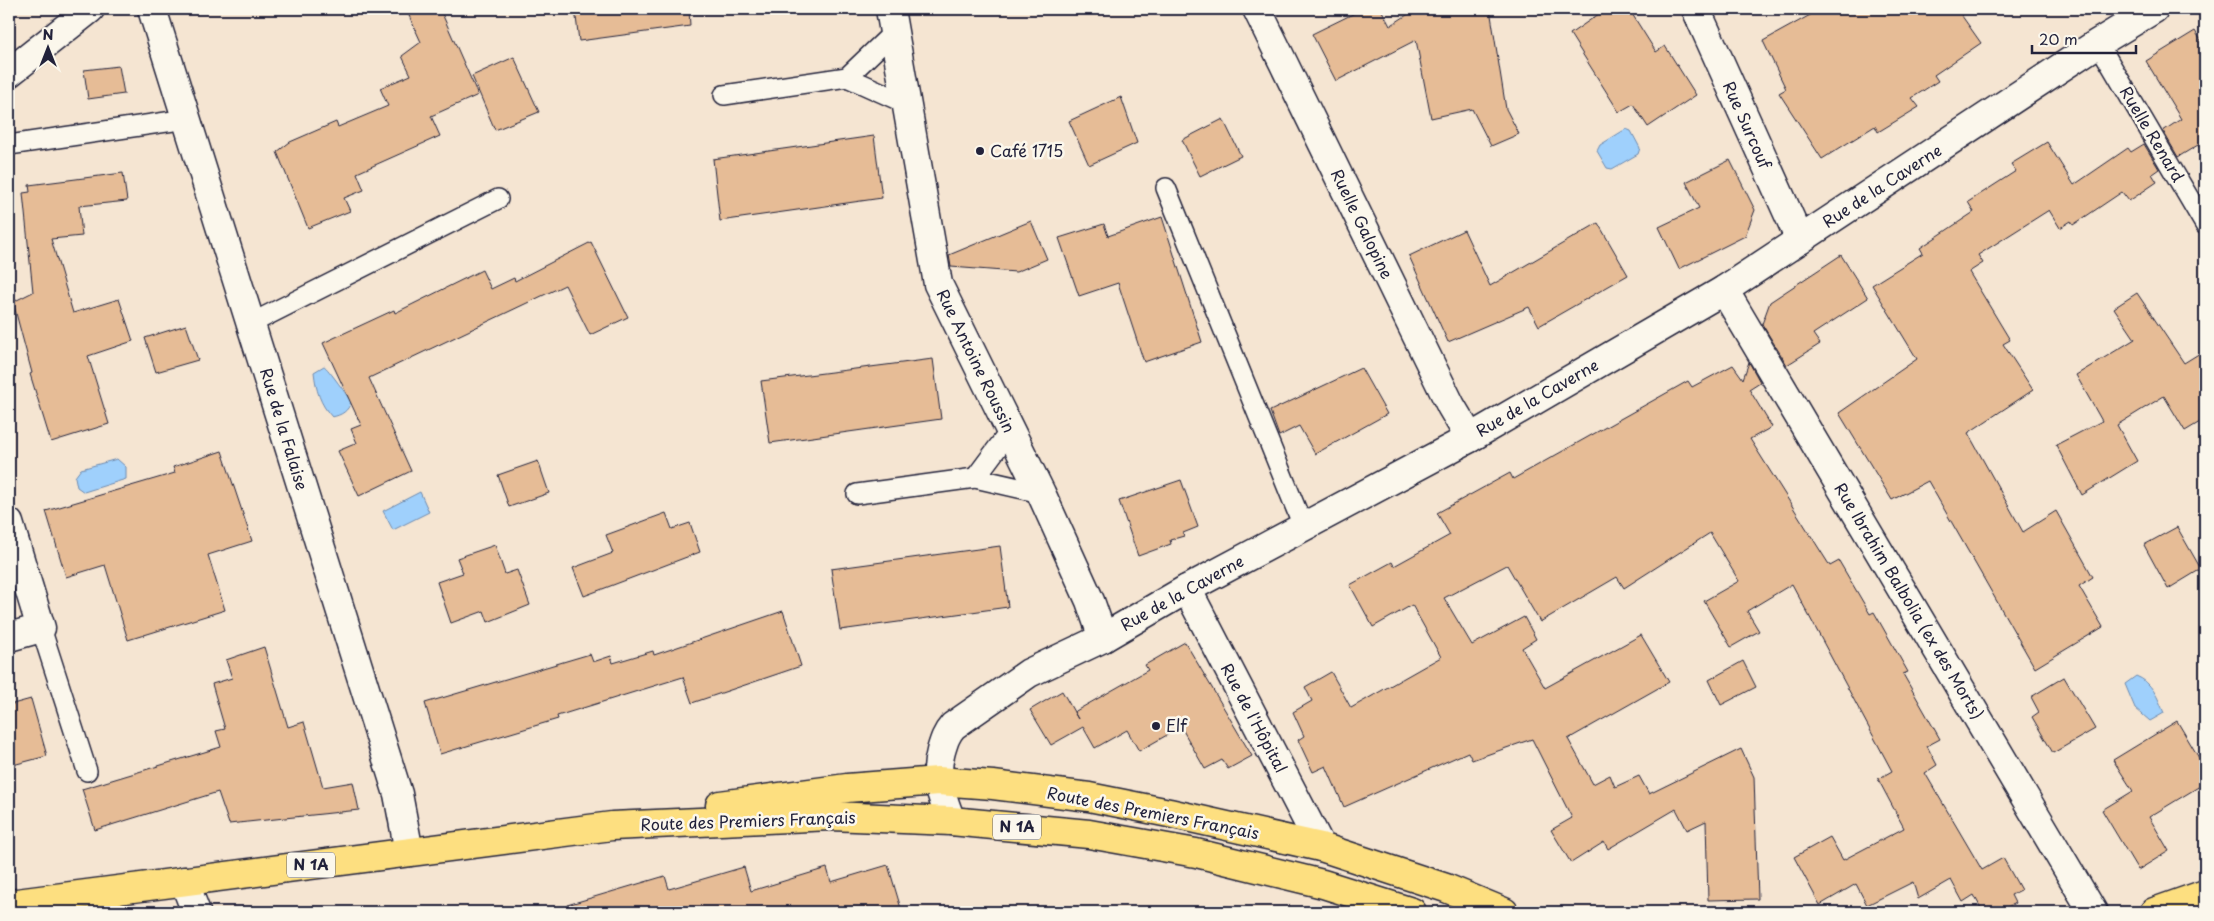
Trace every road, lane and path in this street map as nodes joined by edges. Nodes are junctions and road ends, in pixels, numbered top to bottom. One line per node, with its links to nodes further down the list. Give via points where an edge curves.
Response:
1 (90, 9): 8 (street)
2 (152, 9): 12 (street, Rue de la Falaise)
3 (1257, 9): 21 (street, Ruelle Galopine, via 1451,406)
4 (1696, 9): 17 (street, Rue Surcouf)
5 (2154, 9): 7 (street, Rue de la Caverne)
6 (892, 20): 9 (lane); 11 (street, Rue Antoine Roussin)
7 (2098, 44): 16 (lane, Ruelle Renard); 17 (street, Rue de la Caverne)
8 (9, 73)
9 (847, 77): 10 (lane); 11 (lane)
10 (724, 95)
11 (907, 104): 20 (street, Rue Antoine Roussin, via 938,284)
12 (187, 119): 13 (lane); 19 (street, Rue de la Falaise)
13 (9, 146)
14 (1166, 188): 26 (lane)
15 (498, 199): 19 (lane)
16 (2205, 225)
17 (1800, 240): 18 (street, Rue de la Caverne)
18 (1724, 290): 21 (street, Rue de la Caverne); 43 (street, Rue Ibrahim Balbolia (ex des Morts))
19 (250, 324): 36 (street, Rue de la Falaise, via 398,794)
20 (1010, 431): 22 (lane); 23 (street, Rue Antoine Roussin)
21 (1470, 438): 26 (street, Rue de la Caverne)
22 (975, 478): 23 (lane); 24 (lane)
23 (1041, 493): 30 (street, Rue Antoine Roussin, via 1090,601)
24 (857, 494)
25 (9, 523): 28 (street)
26 (1303, 526): 27 (street, Rue de la Caverne)
27 (1186, 589): 30 (street, Rue de la Caverne); 35 (street, Rue de l'Hôpital)
28 (41, 628): 29 (street); 31 (lane)
29 (9, 637)
30 (1103, 638): 32 (street, Rue de la Caverne, via 1029,673 953,726 946,734 936,768)
31 (87, 771)
32 (938, 782): 33 (street); 34 (main road, Route des Premiers Français / N 1A, via 847,788 728,803); 35 (main road, Route des Premiers Français / N 1A, via 1089,797)
33 (951, 821): 34 (main road, Route des Premiers Français / N 1A, via 831,816); 41 (main road, Route des Premiers Français / N 1A, via 1089,834 1196,853 1323,884)
34 (612, 826): 36 (main road, Route des Premiers Français / N 1A)
35 (1321, 847): 42 (main road, Route des Premiers Français / N 1A, via 1446,888)
36 (409, 852): 37 (main road, Route des Premiers Français / N 1A)
37 (184, 881): 39 (main road, Route des Premiers Français / N 1A); 40 (street)
38 (2205, 894): 44 (main road)
39 (9, 904)
40 (196, 912)
41 (1412, 912)
42 (1504, 912)
43 (2093, 912)
44 (2154, 912)

